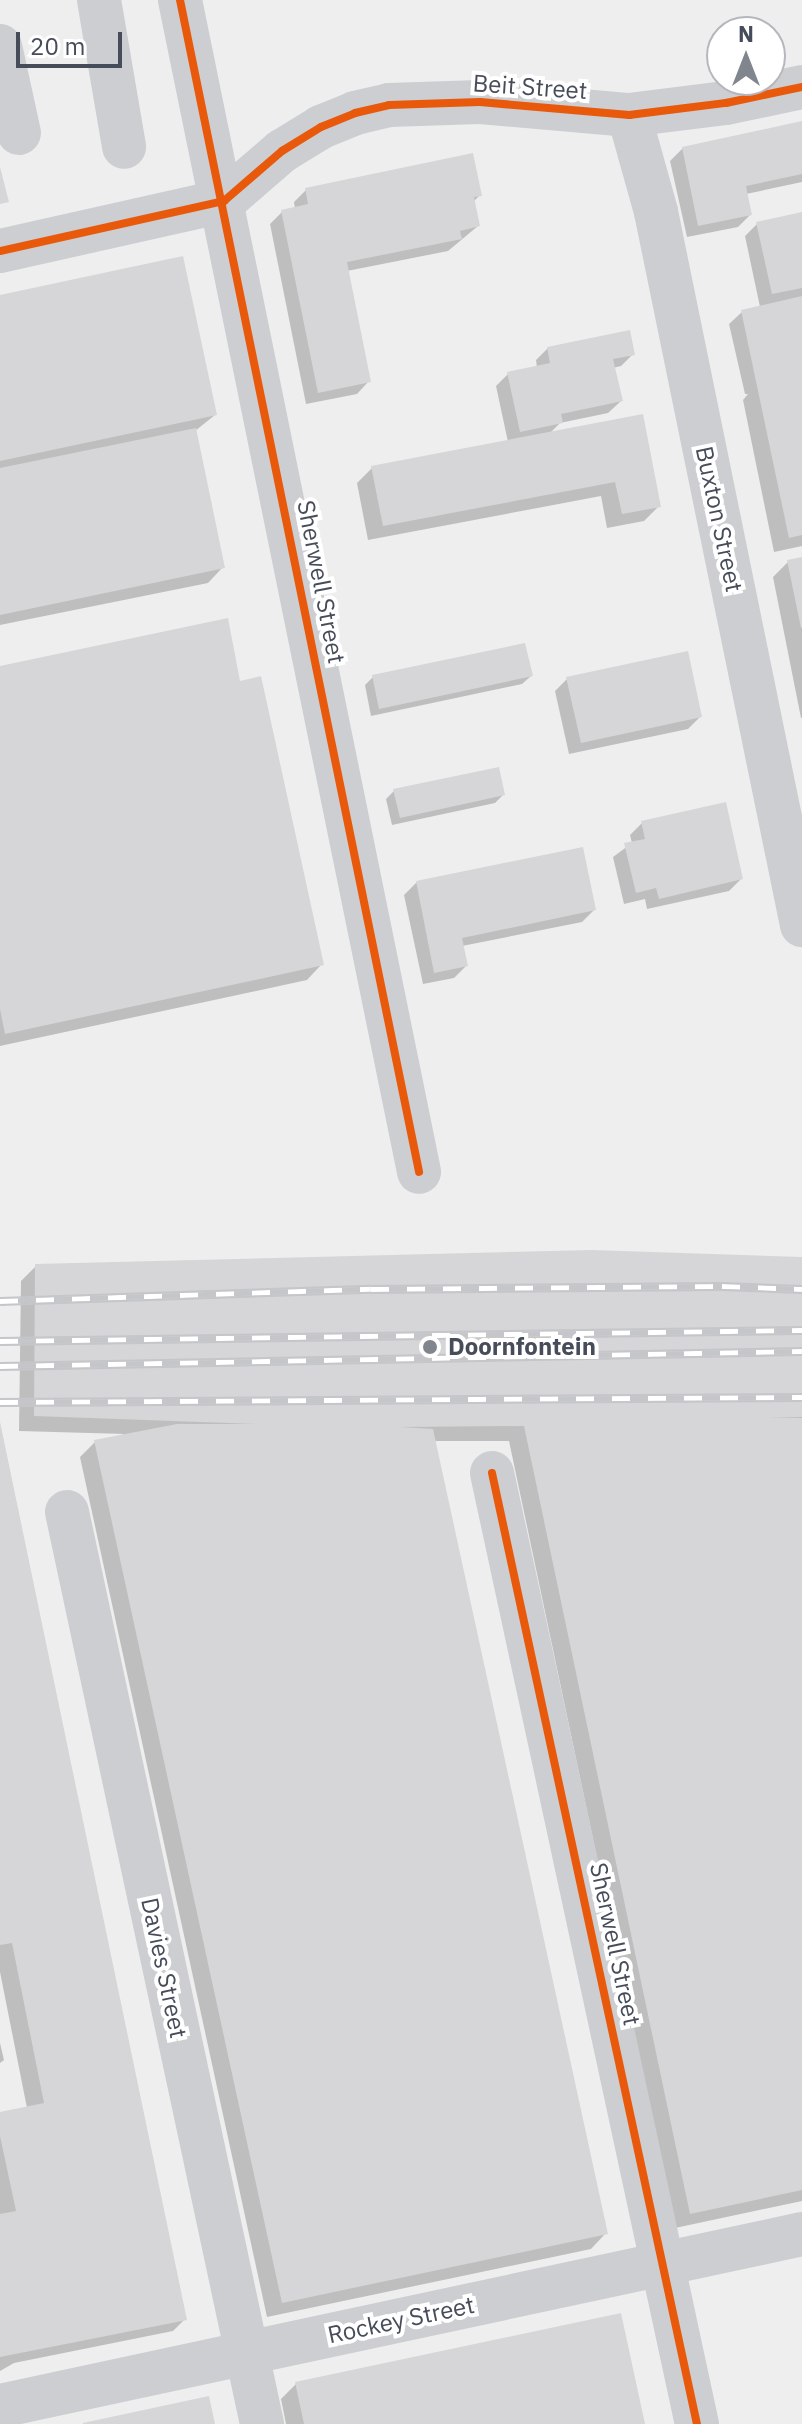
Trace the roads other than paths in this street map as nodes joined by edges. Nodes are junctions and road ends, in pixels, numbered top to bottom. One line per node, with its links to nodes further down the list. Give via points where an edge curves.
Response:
1 (99, 0): 7 (street)
2 (180, 0): 8 (street, Sherwell Street)
3 (0, 46): 6 (street)
4 (802, 87): 5 (street, Beit Street)
5 (629, 115): 8 (street, Beit Street, via 480,102 389,105 321,127 282,151); 10 (street, Buxton Street, via 656,212)
6 (19, 133)
7 (124, 147)
8 (224, 201): 9 (street, Beit Street); 11 (street, Sherwell Street)
9 (0, 251)
10 (802, 925)
11 (419, 1172)
12 (492, 1473): 15 (street, Sherwell Street)
13 (67, 1512): 16 (street, Davies Street)
14 (802, 2234): 15 (street, Rockey Street)
15 (664, 2264): 16 (street, Rockey Street); 19 (street, Sherwell Street)
16 (246, 2353): 17 (street, Rockey Street); 18 (street, Davies Street)
17 (0, 2406)
18 (262, 2424)
19 (697, 2424)

